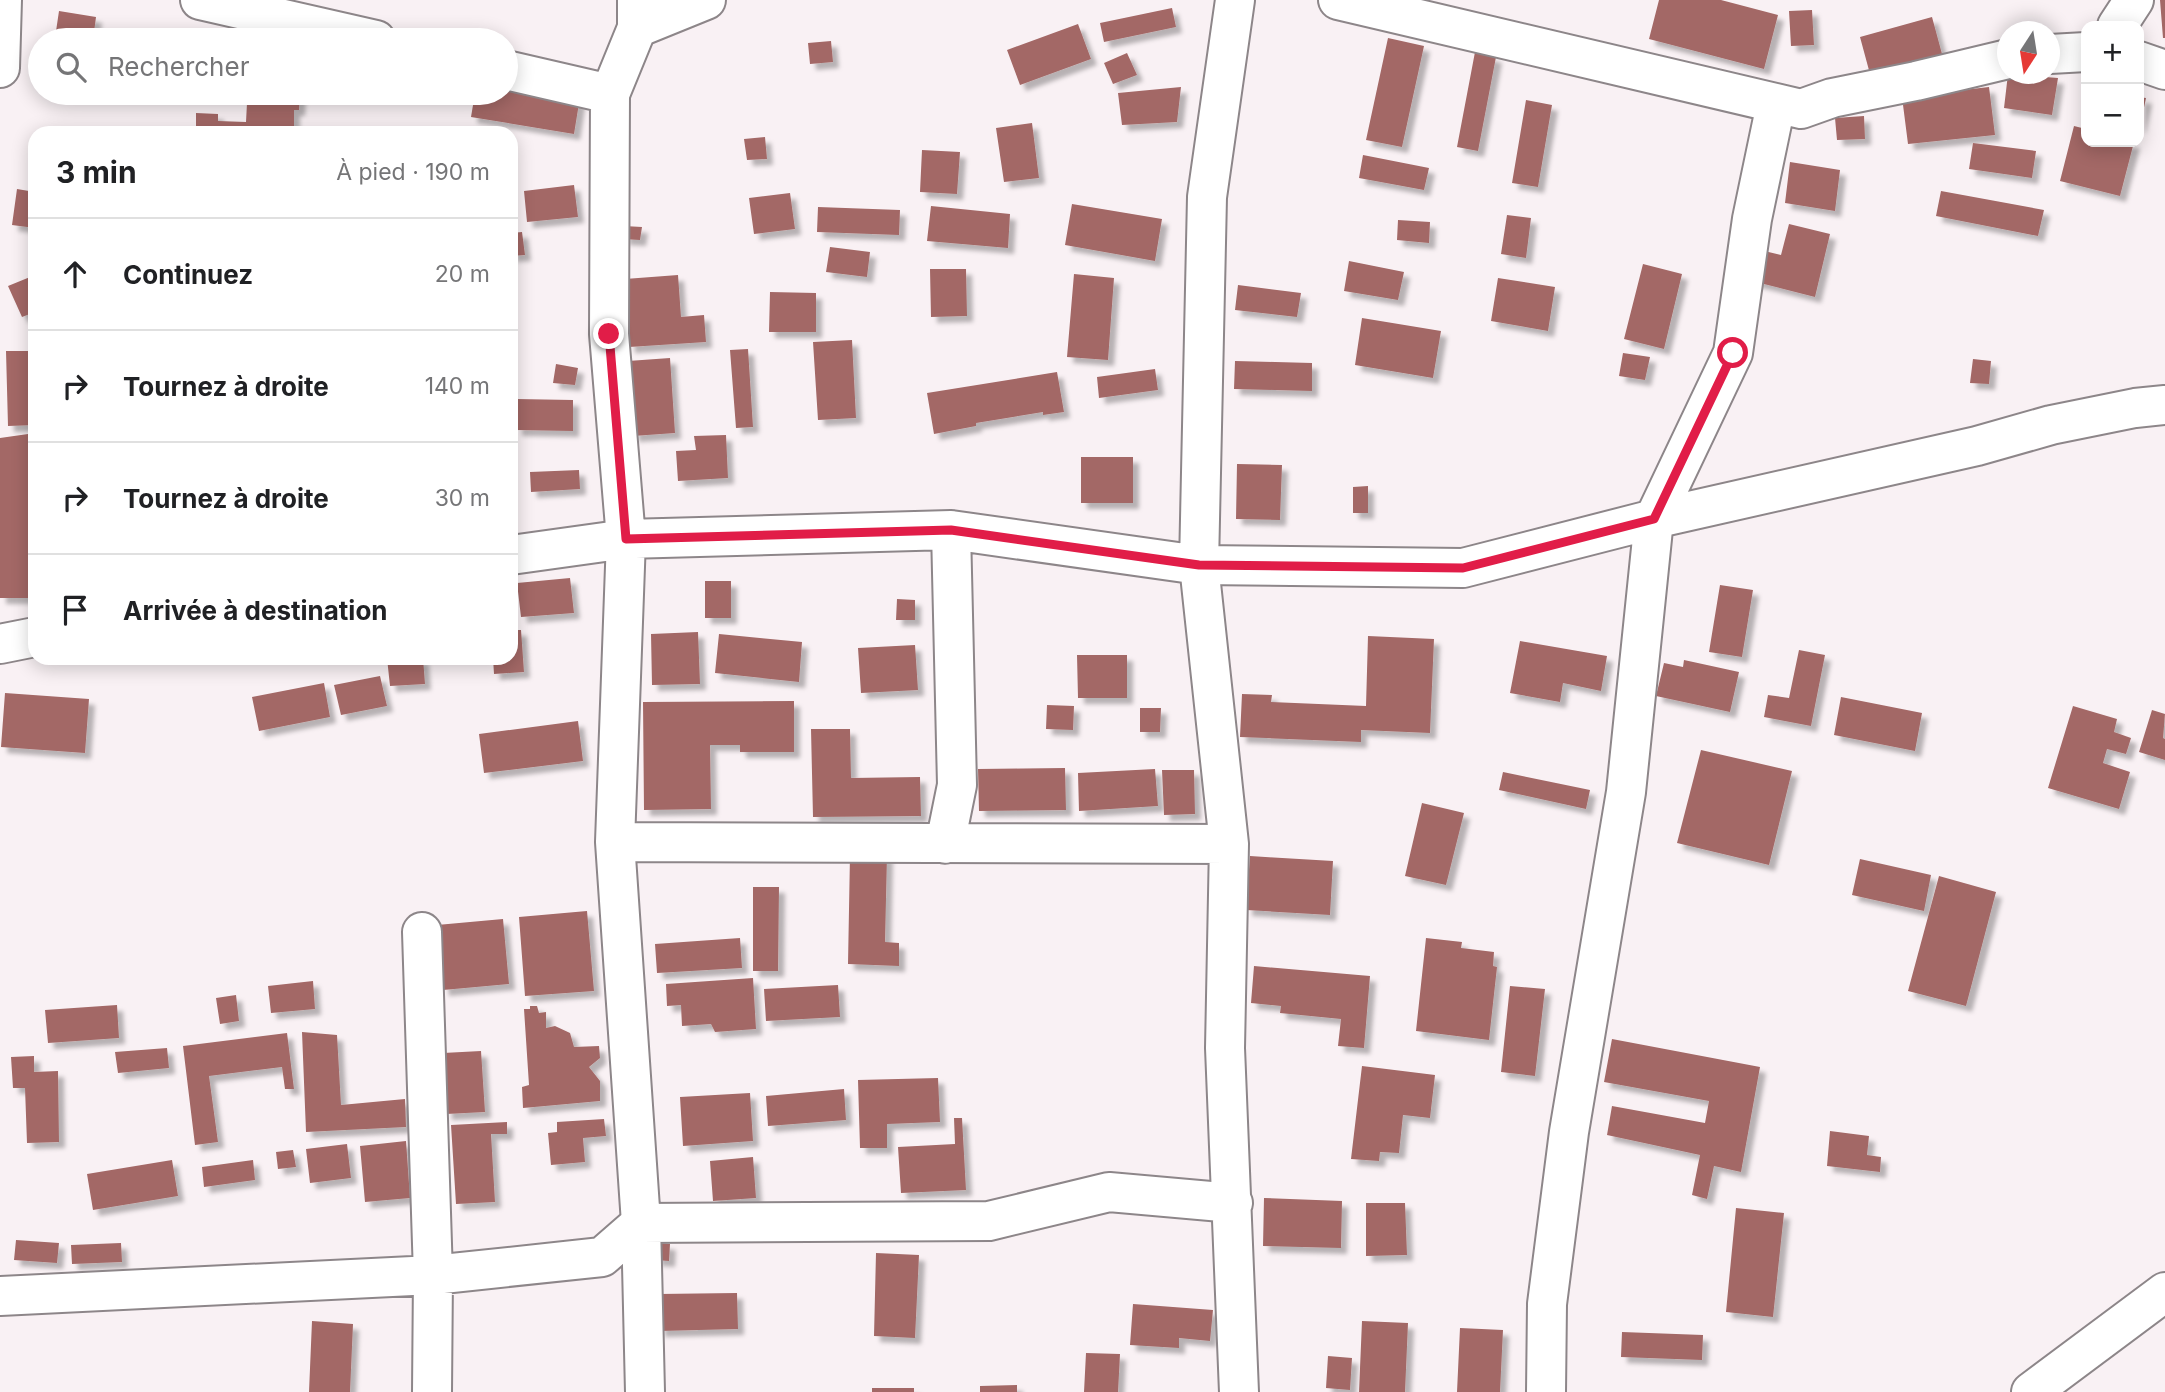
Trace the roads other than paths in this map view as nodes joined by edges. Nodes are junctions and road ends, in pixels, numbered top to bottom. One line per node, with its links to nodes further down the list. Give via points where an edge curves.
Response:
1 (2, 0): 14 (street)
2 (200, 0): 9 (street)
3 (706, 0): 7 (street)
4 (1235, 0): 24 (street, via 1206,197)
5 (1338, 0): 18 (street)
6 (2134, 0): 8 (street)
7 (637, 14): 17 (street)
8 (2120, 21)
9 (323, 28)
10 (2081, 52): 11 (street)
11 (2060, 53)
12 (1997, 61): 18 (street, via 1832,97 1801,109)
13 (2144, 63): 15 (street)
14 (0, 68)
15 (2165, 70)
16 (518, 73): 17 (street)
17 (610, 94): 22 (street, via 609,334)
18 (1776, 104): 20 (street, via 1752,219 1733,353)
19 (2165, 405): 20 (street, via 2051,425)
20 (1654, 519): 24 (street, via 1463,568); 39 (street, via 1626,792 1569,1132 1547,1304)
21 (951, 530): 22 (street); 24 (street); 28 (street, via 957,785)
22 (626, 539): 23 (street); 27 (street)
23 (518, 554)
24 (1199, 565): 29 (street)
25 (28, 638): 26 (street)
26 (0, 644)
27 (615, 842): 28 (street); 32 (street)
28 (944, 844): 29 (street)
29 (1229, 844): 31 (street, via 1225,1048)
30 (422, 932): 33 (street)
31 (1233, 1203): 32 (street, via 1109,1192 989,1221); 38 (street)
32 (641, 1223): 33 (street, via 602,1257); 37 (street)
33 (433, 1275): 35 (street); 36 (street)
34 (2165, 1292): 40 (street)
35 (0, 1296)
36 (432, 1392)
37 (645, 1392)
38 (1239, 1392)
39 (1546, 1392)
40 (2031, 1392)

